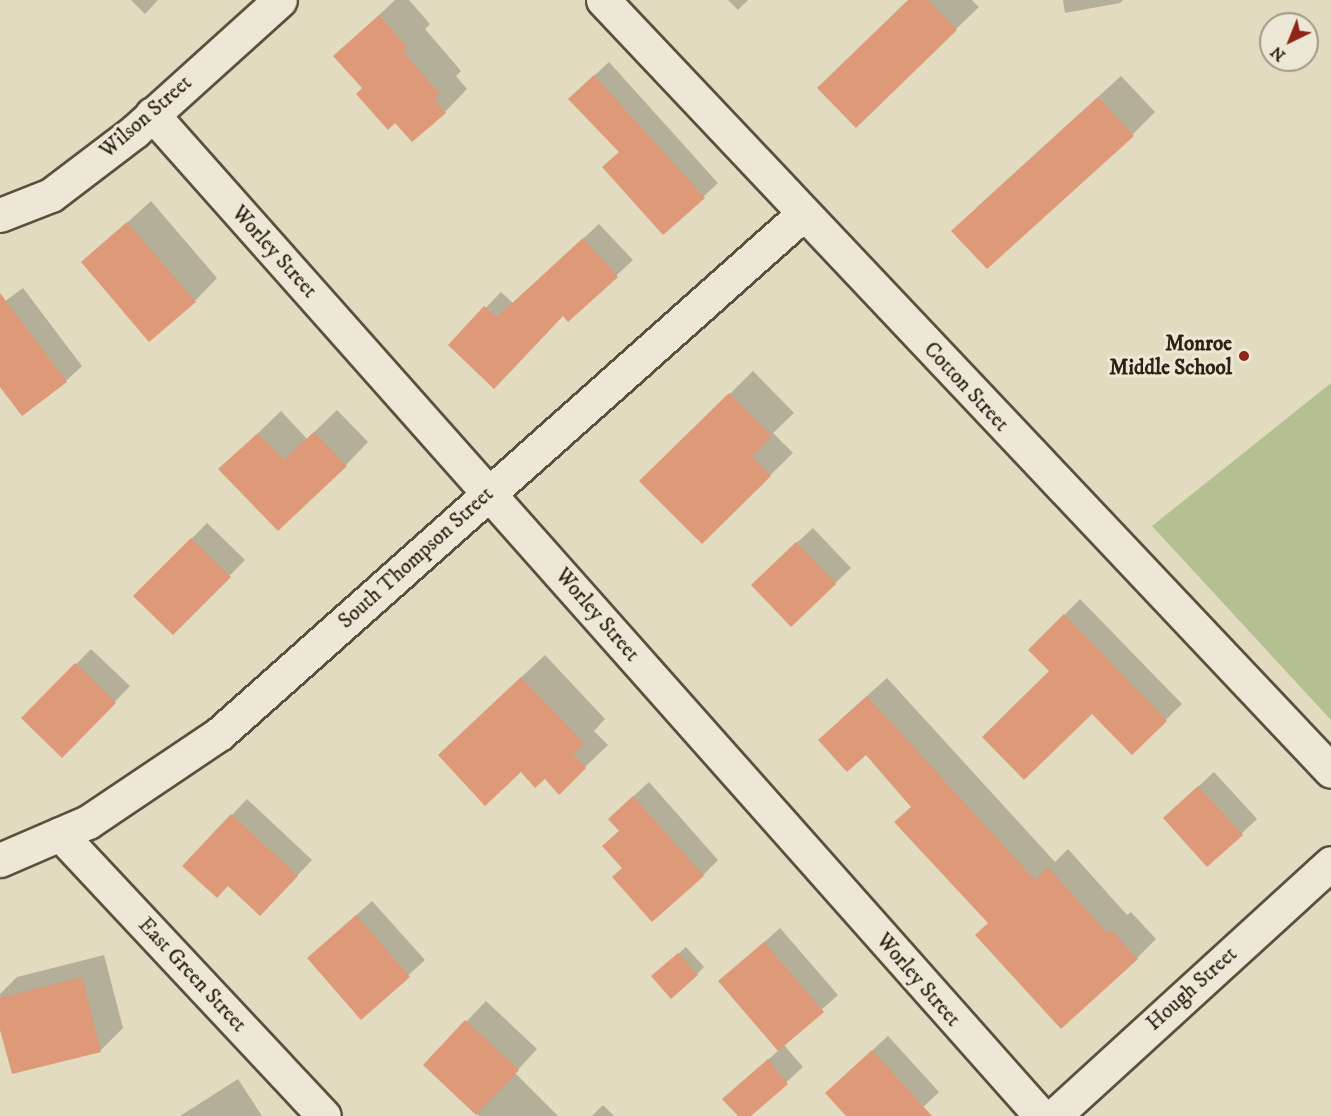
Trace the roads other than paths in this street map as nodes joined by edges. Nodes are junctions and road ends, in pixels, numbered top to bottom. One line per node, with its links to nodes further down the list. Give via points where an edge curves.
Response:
1 (280, 0): 3 (street, Wilson Street)
2 (603, 0): 4 (street, Cotton Street)
3 (152, 114): 5 (street, Wilson Street, via 51,195); 6 (street, Worley Street)
4 (803, 214): 6 (street, South Thompson Street); 7 (street, Cotton Street)
5 (0, 216)
6 (488, 492): 8 (street, South Thompson Street, via 219,734 88,822); 12 (street, Worley Street)
7 (1331, 771)
8 (60, 834): 9 (street, South Thompson Street); 11 (street, East Green Street)
9 (0, 860)
10 (1331, 863): 13 (street, Hough Street)
11 (324, 1116)
12 (1041, 1116)
13 (1054, 1116)

